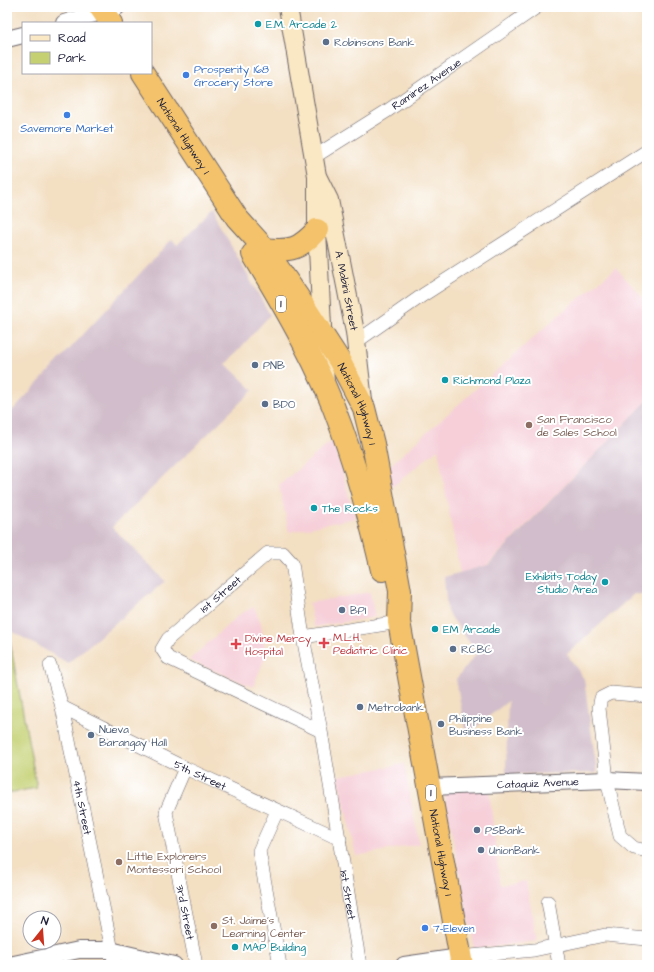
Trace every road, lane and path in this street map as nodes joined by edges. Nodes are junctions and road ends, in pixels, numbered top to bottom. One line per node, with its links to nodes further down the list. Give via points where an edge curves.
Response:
1 (288, 7): 9 (main road, A. Mabini Street)
2 (538, 7): 9 (street, Ramirez Avenue, via 387,111)
3 (108, 12): 4 (street)
4 (68, 22)
5 (22, 35): 6 (street)
6 (7, 40)
7 (144, 74): 11 (highway, National Highway 1 / 1)
8 (647, 151): 15 (street, via 423,295)
9 (314, 157): 10 (main road, A. Mabini Street)
10 (317, 176): 12 (main road, A. Mabini Street); 15 (main road, A. Mabini Street, via 329,200)
11 (237, 218): 13 (highway, National Highway 1 / 1); 16 (highway, National Highway 1 / 1, via 248,247)
12 (317, 230): 13 (highway, via 308,240 295,248); 14 (main road, A. Mabini Street)
13 (265, 249): 14 (highway, National Highway 1 / 1)
14 (324, 337): 16 (main road, A. Mabini Street); 17 (highway, National Highway 1 / 1)
15 (356, 342): 17 (main road, A. Mabini Street)
16 (326, 389): 18 (highway, National Highway 1 / 1, via 355,468 387,593)
17 (364, 408): 18 (highway, National Highway 1 / 1, via 400,591)
18 (399, 622): 19 (street); 27 (highway, National Highway 1 / 1)
19 (303, 637): 23 (street, 1st Street); 23 (street, 1st Street, via 292,563 283,553 276,552 268,553 168,639 162,649 168,658)
20 (50, 665): 22 (street, 4th Street)
21 (647, 696): 25 (street, via 611,693 601,698 599,708)
22 (62, 707): 24 (street, 5th Street); 34 (street, 4th Street)
23 (321, 731): 29 (street, 1st Street)
24 (184, 768): 28 (street, 5th Street); 38 (street, 3rd Street, via 166,812)
25 (607, 780): 26 (street, Cataquiz Avenue); 27 (street, Cataquiz Avenue); 30 (street, via 620,836 634,848)
26 (647, 782)
27 (430, 787): 35 (highway, National Highway 1 / 1)
28 (277, 811): 29 (street, 5th Street); 39 (street, via 259,851)
29 (340, 839): 40 (street, 1st Street)
30 (647, 851)
31 (548, 902): 33 (street)
32 (647, 939): 33 (street, via 605,935)
33 (555, 945): 35 (street); 42 (street)
34 (113, 958): 36 (street, via 79,950); 37 (street)
35 (461, 961): 41 (street)
36 (9, 965)
37 (174, 965)
38 (196, 965)
39 (280, 965)
40 (360, 965)
41 (404, 965)
42 (559, 965)

